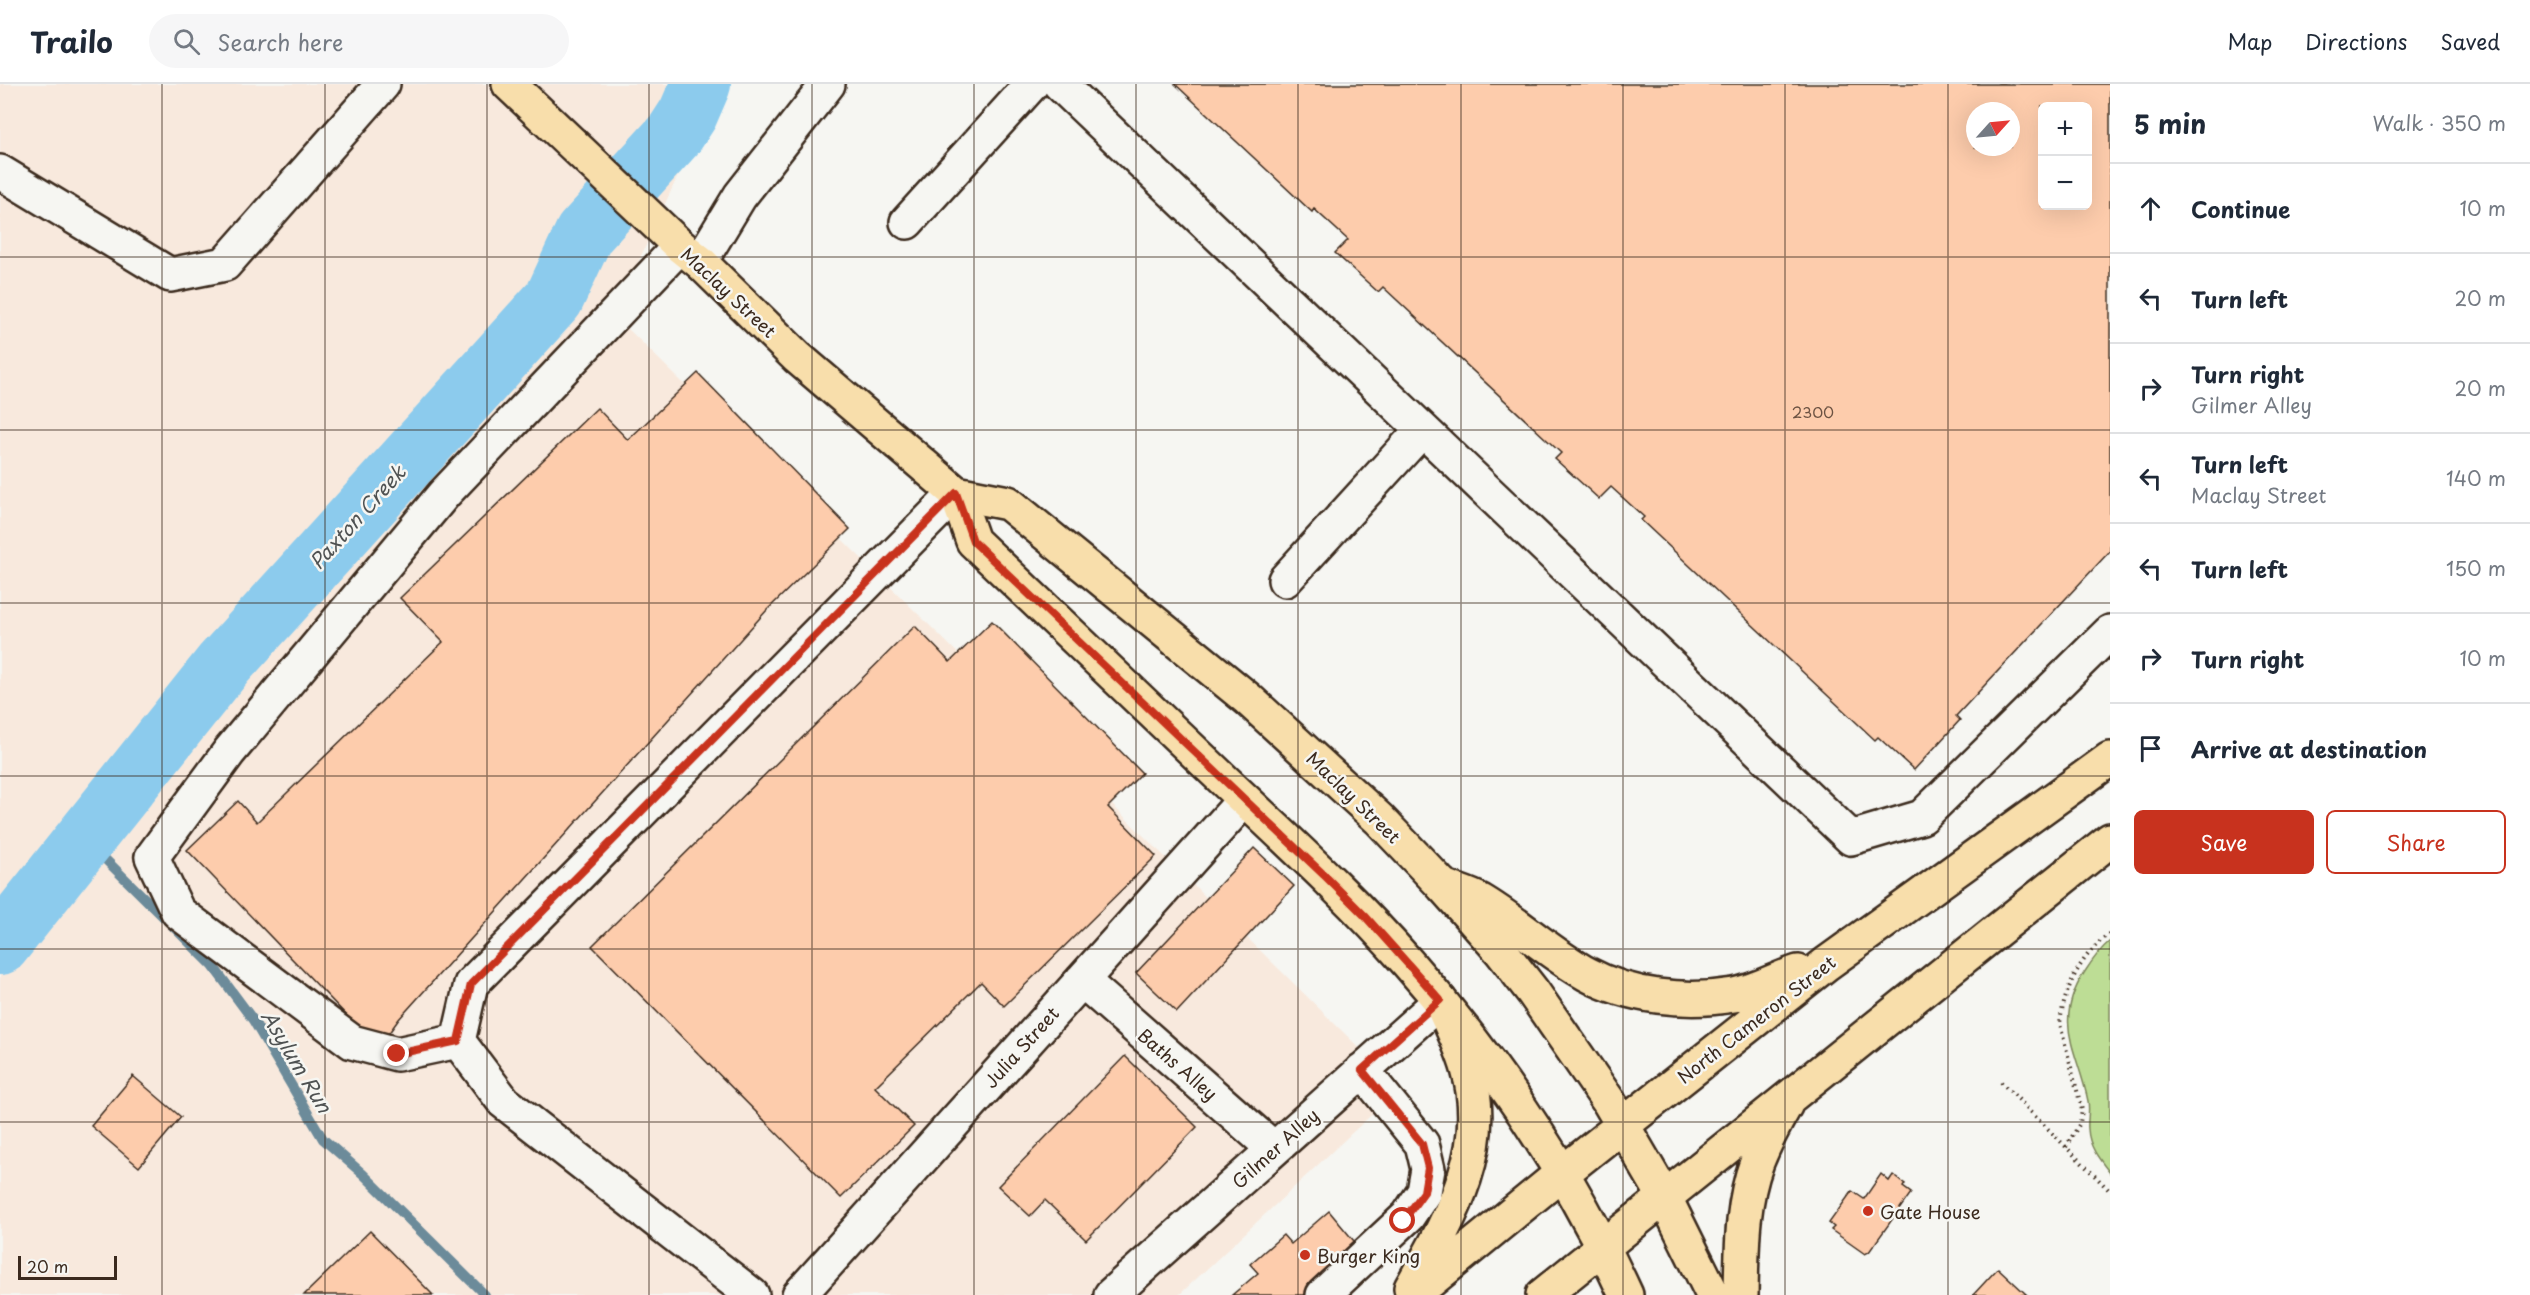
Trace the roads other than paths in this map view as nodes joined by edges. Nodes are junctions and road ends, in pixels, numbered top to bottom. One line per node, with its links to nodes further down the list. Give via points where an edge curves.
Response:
1 (382, 84): 6 (street, via 225,264 170,276)
2 (509, 84): 8 (main road, Maclay Street)
3 (828, 84): 8 (street)
4 (1032, 84): 7 (street)
5 (1060, 84): 9 (street)
6 (0, 172)
7 (907, 222)
8 (690, 254): 10 (main road, Maclay Street, via 797,357); 20 (street, via 444,494 229,752 152,857 178,912 352,1042 397,1054)
9 (1422, 430): 11 (street); 12 (street, via 1851,838 1922,817)
10 (956, 493): 14 (main road, Maclay Street, via 973,541); 16 (main road, Maclay Street, via 1008,503 1273,721 1379,819); 20 (street, via 471,984)
11 (1285, 580)
12 (2110, 632)
13 (2110, 759): 17 (main road, North Cameron Street)
14 (1244, 800): 18 (street, Julia Street); 19 (main road, Maclay Street, via 1365,916)
15 (2110, 840): 22 (main road)
16 (1443, 886): 17 (main road, via 1480,901 1588,975 1645,994 1701,998 1733,995); 23 (main road, Maclay Street, via 1533,992)
17 (1826, 964): 23 (main road, North Cameron Street)
18 (1082, 980): 24 (street, Baths Alley); 29 (street, Julia Street)
19 (1440, 1000): 21 (street, Gilmer Alley); 25 (main road, Maclay Street, via 1502,1083); 32 (main road, via 1468,1071 1474,1136 1465,1182 1456,1204)
20 (458, 1041): 28 (street, via 504,1102)
21 (1362, 1070): 24 (street, Gilmer Alley); 31 (street, via 1422,1144 1428,1168 1424,1192 1408,1216)
22 (1792, 1093): 26 (main road); 37 (main road, via 1767,1138 1749,1190)
23 (1623, 1124): 25 (main road, North Cameron Street); 26 (main road, Maclay Street)
24 (1274, 1149): 30 (street, Gilmer Alley)
25 (1561, 1174): 27 (main road, Maclay Street); 33 (main road, North Cameron Street)
26 (1664, 1196): 27 (main road); 36 (main road, Maclay Street)
27 (1603, 1246): 34 (main road); 35 (main road, Maclay Street)
28 (752, 1295)
29 (799, 1295)
30 (1111, 1295)
31 (1323, 1295)
32 (1407, 1295)
33 (1413, 1295)
34 (1543, 1295)
35 (1626, 1295)
36 (1713, 1295)
37 (1740, 1295)

